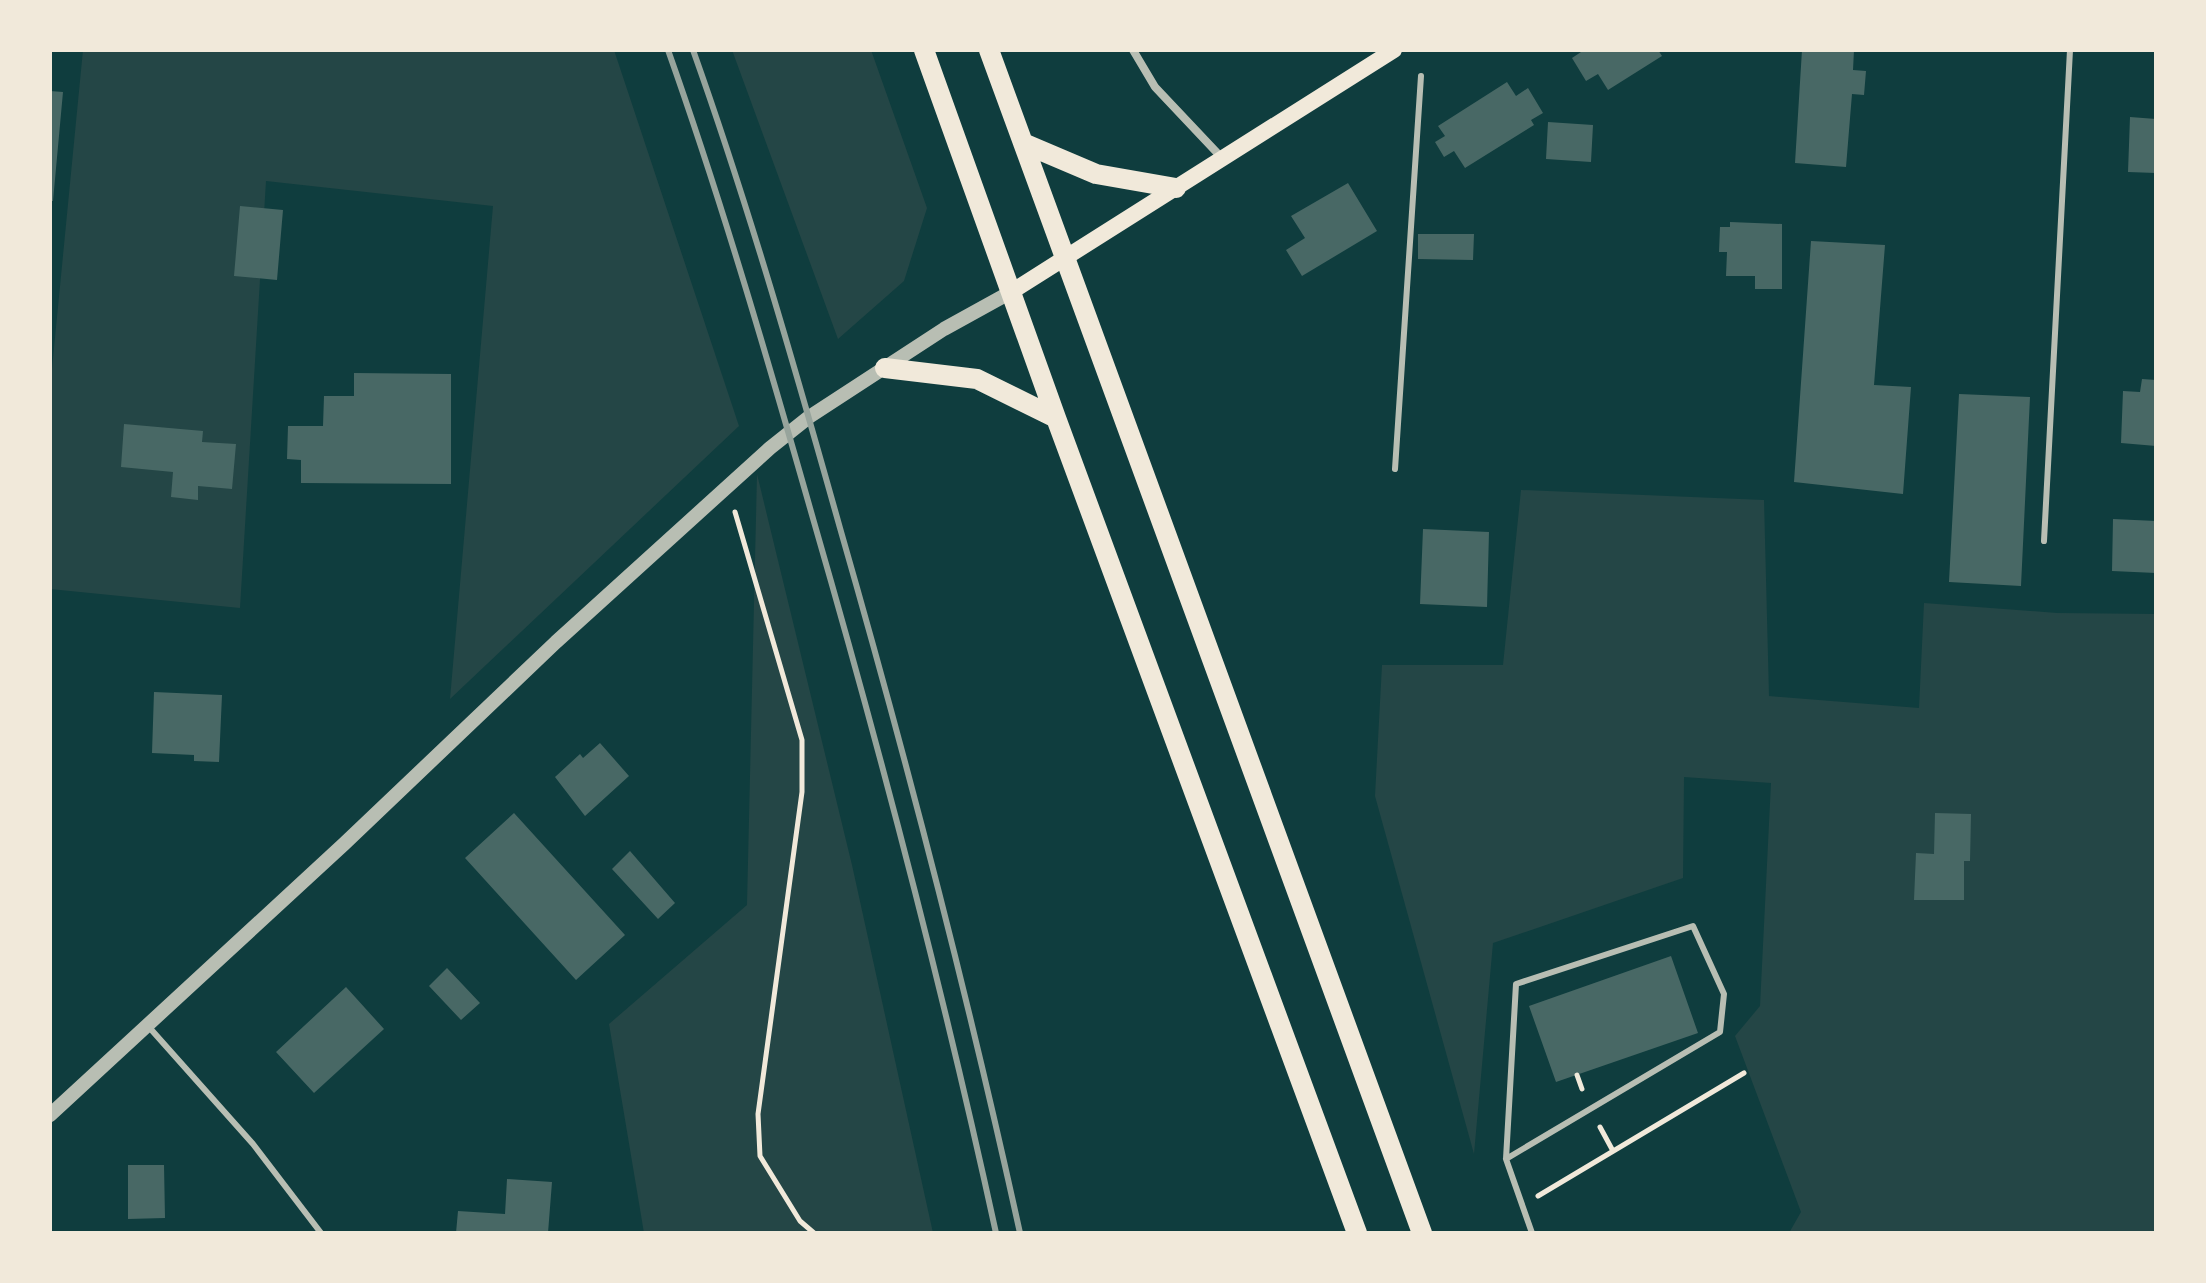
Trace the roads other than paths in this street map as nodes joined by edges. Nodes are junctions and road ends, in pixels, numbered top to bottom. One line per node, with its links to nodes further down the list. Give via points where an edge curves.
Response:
1 (924, 50): 11 (main road)
2 (989, 50): 7 (main road)
3 (1133, 50): 8 (street, via 1155,87)
4 (1394, 50): 8 (main road)
5 (2070, 50): 15 (lane)
6 (1421, 76): 14 (lane)
7 (1023, 143): 9 (main road, via 1096,174); 10 (main road)
8 (1223, 159): 9 (main road)
9 (1176, 188): 10 (main road)
10 (1064, 258): 11 (main road); 21 (main road)
11 (1011, 292): 12 (street); 13 (main road)
12 (885, 368): 13 (main road, via 977,379); 16 (street, via 809,417 727,485)
13 (1056, 418): 20 (main road)
14 (1395, 469)
15 (2044, 541)
16 (148, 1026): 17 (street); 19 (lane, via 253,1144)
17 (50, 1115)
18 (1506, 1159): 18 (lane, via 1720,1032 1724,994 1693,926 1516,984); 22 (lane)
19 (321, 1233)
20 (1357, 1233)
21 (1422, 1233)
22 (1532, 1233)

